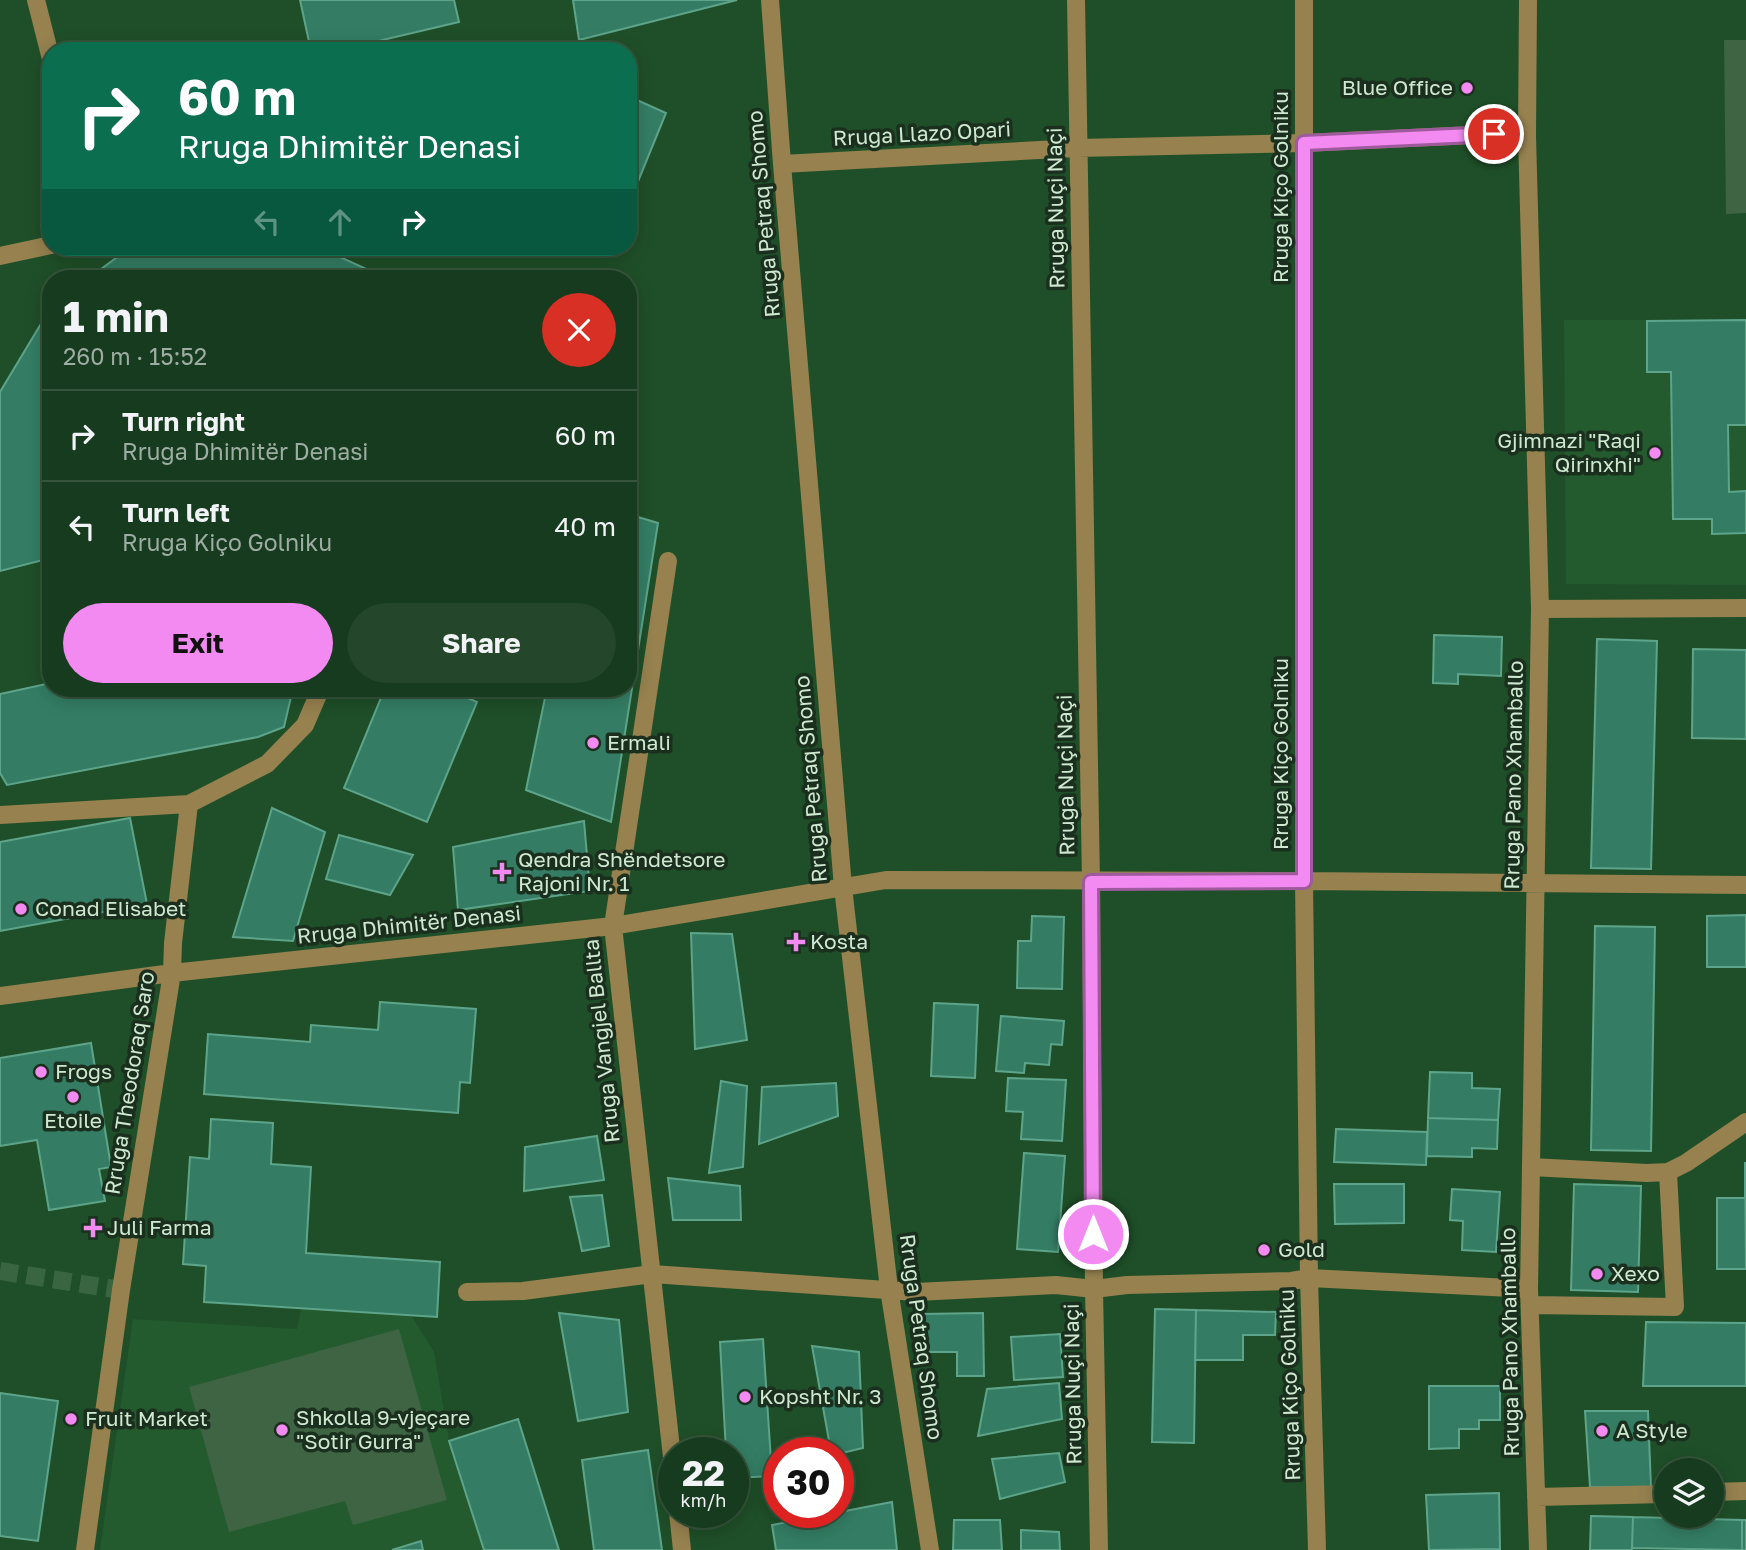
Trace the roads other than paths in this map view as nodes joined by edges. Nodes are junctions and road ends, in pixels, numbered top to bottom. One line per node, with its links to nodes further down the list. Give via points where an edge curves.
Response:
1 (36, 0): 6 (street)
2 (770, 0): 10 (street, Rruga Petraq Shomo)
3 (1076, 0): 9 (street, Rruga Nuçi Naçi)
4 (1304, 0): 8 (street, Rruga Kiço Golniku)
5 (1528, 0): 7 (street, Rruga Pano Xhamballo)
6 (47, 42)
7 (1527, 136): 8 (street, Rruga Llazo Opari); 15 (street, Rruga Pano Xhamballo)
8 (1304, 143): 9 (street, Rruga Llazo Opari); 19 (street, Rruga Kiço Golniku)
9 (1077, 148): 10 (street, Rruga Llazo Opari); 20 (street, Rruga Nuçi Naçi)
10 (782, 164): 23 (street, Rruga Petraq Shomo)
11 (42, 247): 12 (street)
12 (0, 256)
13 (668, 561): 24 (street, Rruga Vangjel Ballta)
14 (1746, 608): 15 (street)
15 (1540, 609): 21 (street, Rruga Pano Xhamballo)
16 (317, 697): 17 (street, via 305,725 267,764)
17 (189, 804): 18 (street); 25 (street, Rruga Theodoraq Saro)
18 (0, 815)
19 (1304, 881): 20 (street, Rruga Dhimitër Denasi); 21 (street, Rruga Dhimitër Denasi); 31 (street, Rruga Kiço Golniku)
20 (1091, 882): 23 (street, Rruga Dhimitër Denasi, via 886,880); 33 (street, Rruga Nuçi Naçi)
21 (1535, 884): 22 (street, Rruga Dhimitër Denasi); 28 (street, Rruga Pano Xhamballo)
22 (1746, 885)
23 (844, 887): 24 (street, Rruga Dhimitër Denasi); 32 (street, Rruga Petraq Shomo)
24 (612, 926): 25 (street, Rruga Dhimitër Denasi); 30 (street, Rruga Vangjel Ballta)
25 (172, 972): 26 (street, Rruga Dhimitër Denasi); 42 (street, Rruga Theodoraq Saro)
26 (0, 996)
27 (1746, 1122): 29 (street)
28 (1531, 1167): 29 (street); 35 (street, Rruga Pano Xhamballo)
29 (1668, 1172): 35 (street, via 1675,1307)
30 (652, 1274): 32 (street); 34 (street, via 523,1291); 36 (street, Rruga Vangjel Ballta)
31 (1309, 1278): 33 (street); 35 (street); 46 (street, Rruga Kiço Golniku)
32 (889, 1289): 33 (street, via 916,1292 1056,1285); 44 (street, Rruga Petraq Shomo)
33 (1094, 1289): 45 (street, Rruga Nuçi Naçi)
34 (467, 1292)
35 (1529, 1297): 40 (street, Rruga Pano Xhamballo)
36 (670, 1437)
37 (1746, 1491): 38 (street)
38 (1724, 1492)
39 (1654, 1494): 40 (street)
40 (1536, 1497): 47 (street, Rruga Pano Xhamballo)
41 (680, 1528): 43 (street)
42 (85, 1550)
43 (682, 1550)
44 (930, 1550)
45 (1099, 1550)
46 (1317, 1550)
47 (1538, 1550)

